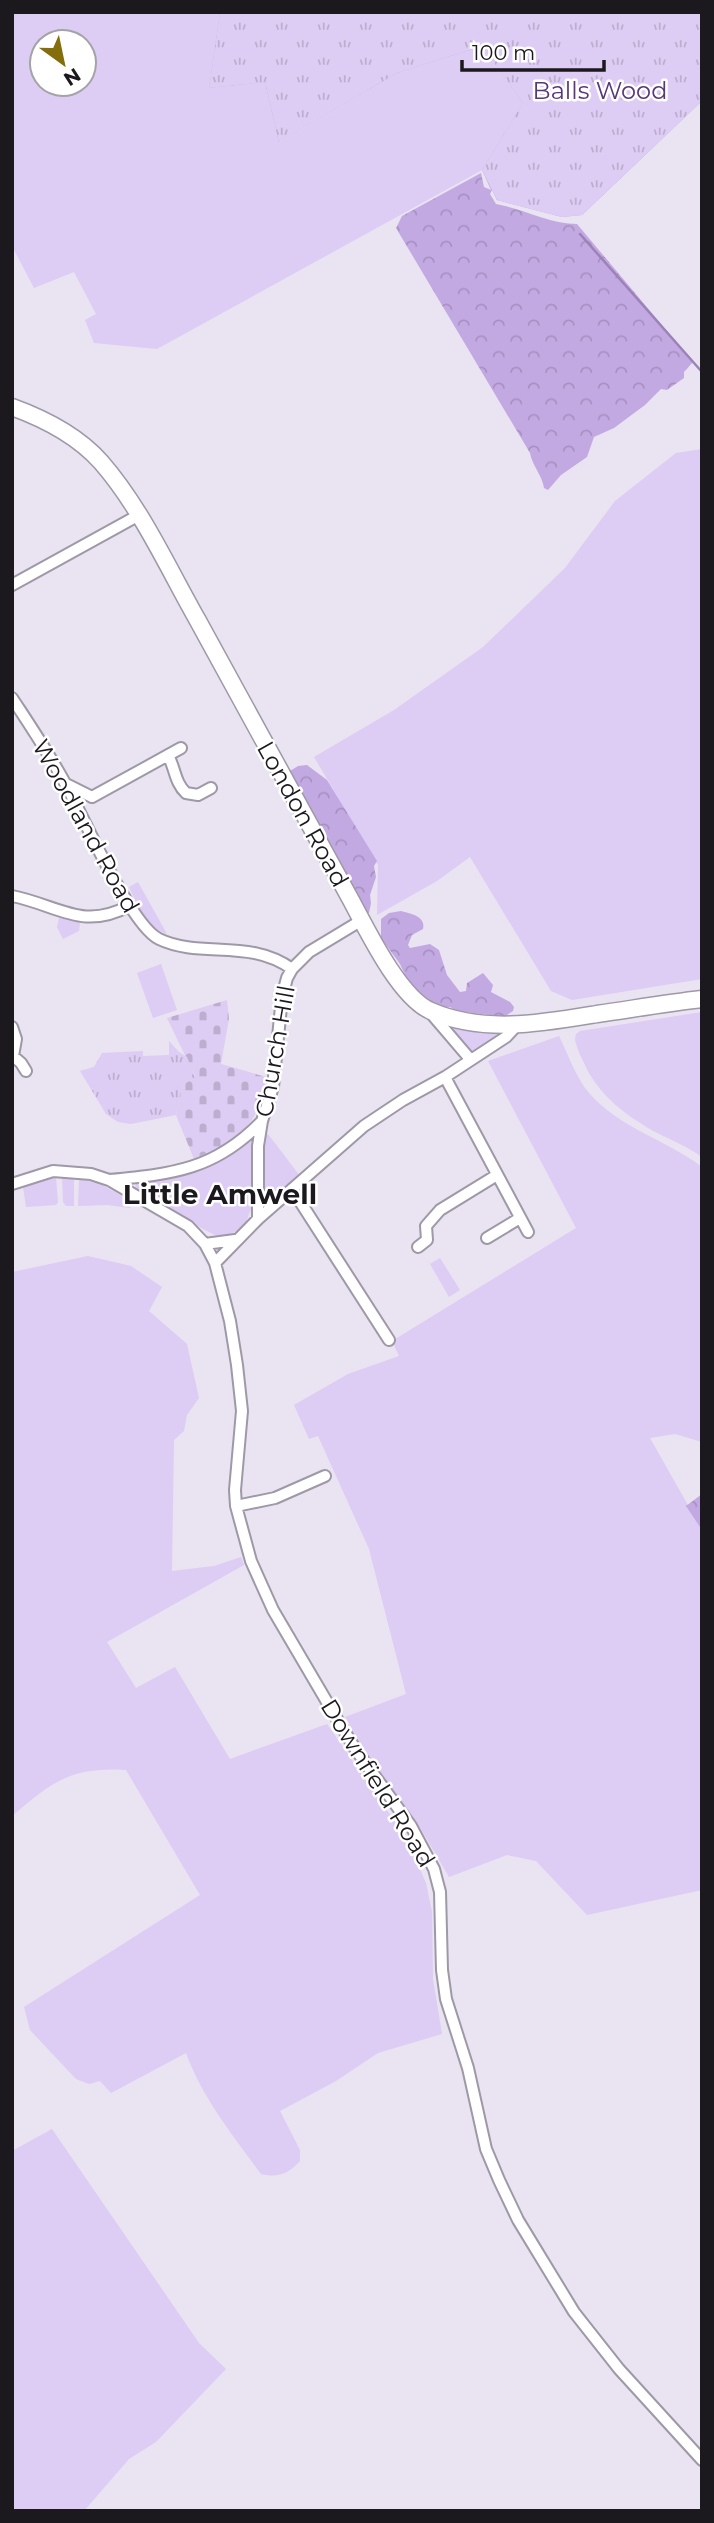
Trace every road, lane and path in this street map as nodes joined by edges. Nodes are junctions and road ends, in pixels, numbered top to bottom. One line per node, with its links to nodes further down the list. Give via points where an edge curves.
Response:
1 (12, 407): 2 (main road, London Road, via 58,427 83,444 101,461)
2 (139, 515): 3 (street); 13 (main road, London Road)
3 (12, 585)
4 (12, 698): 7 (street, Woodland Road)
5 (181, 748): 6 (street)
6 (168, 755): 8 (street, via 186,793 198,795); 9 (street)
7 (66, 784): 9 (street); 10 (street, Woodland Road)
8 (211, 788)
9 (92, 797): 10 (street)
10 (87, 825): 12 (street, Woodland Road)
11 (12, 896): 12 (street, via 86,918)
12 (129, 905): 14 (street, Woodland Road, via 144,928 164,941 260,953)
13 (362, 920): 14 (street, Church Hill); 16 (main road, London Road, via 402,986)
14 (292, 969): 23 (street, Church Hill, via 282,997 273,1087)
15 (702, 999): 17 (main road, London Road)
16 (429, 1011): 17 (main road, London Road, via 476,1023); 20 (street)
17 (518, 1024): 20 (street)
18 (12, 1027): 19 (street, via 16,1039)
19 (12, 1057): 21 (street)
20 (470, 1059): 22 (street)
21 (26, 1071)
22 (445, 1077): 24 (street); 27 (street, via 364,1126)
23 (262, 1121): 25 (street, via 243,1139 201,1164 180,1172); 29 (street, Church Hill)
24 (497, 1175): 28 (street); 34 (street, via 440,1210 426,1226 428,1240)
25 (109, 1180): 26 (street, via 59,1170); 33 (street, via 188,1226)
26 (12, 1184)
27 (292, 1189): 29 (street); 36 (street)
28 (520, 1218): 30 (street); 31 (street)
29 (258, 1219): 32 (street)
30 (528, 1232)
31 (487, 1238)
32 (235, 1240): 33 (street); 35 (street)
33 (205, 1244): 35 (street, Downfield Road)
34 (418, 1248)
35 (215, 1263): 38 (street, Downfield Road, via 234,1344 242,1411)
36 (389, 1340)
37 (325, 1476): 38 (street, via 275,1498)
38 (236, 1506): 39 (street, Downfield Road, via 251,1561 272,1610 434,1869 440,1892 446,1999 486,2149 503,2190 574,2312)
39 (702, 2460)

